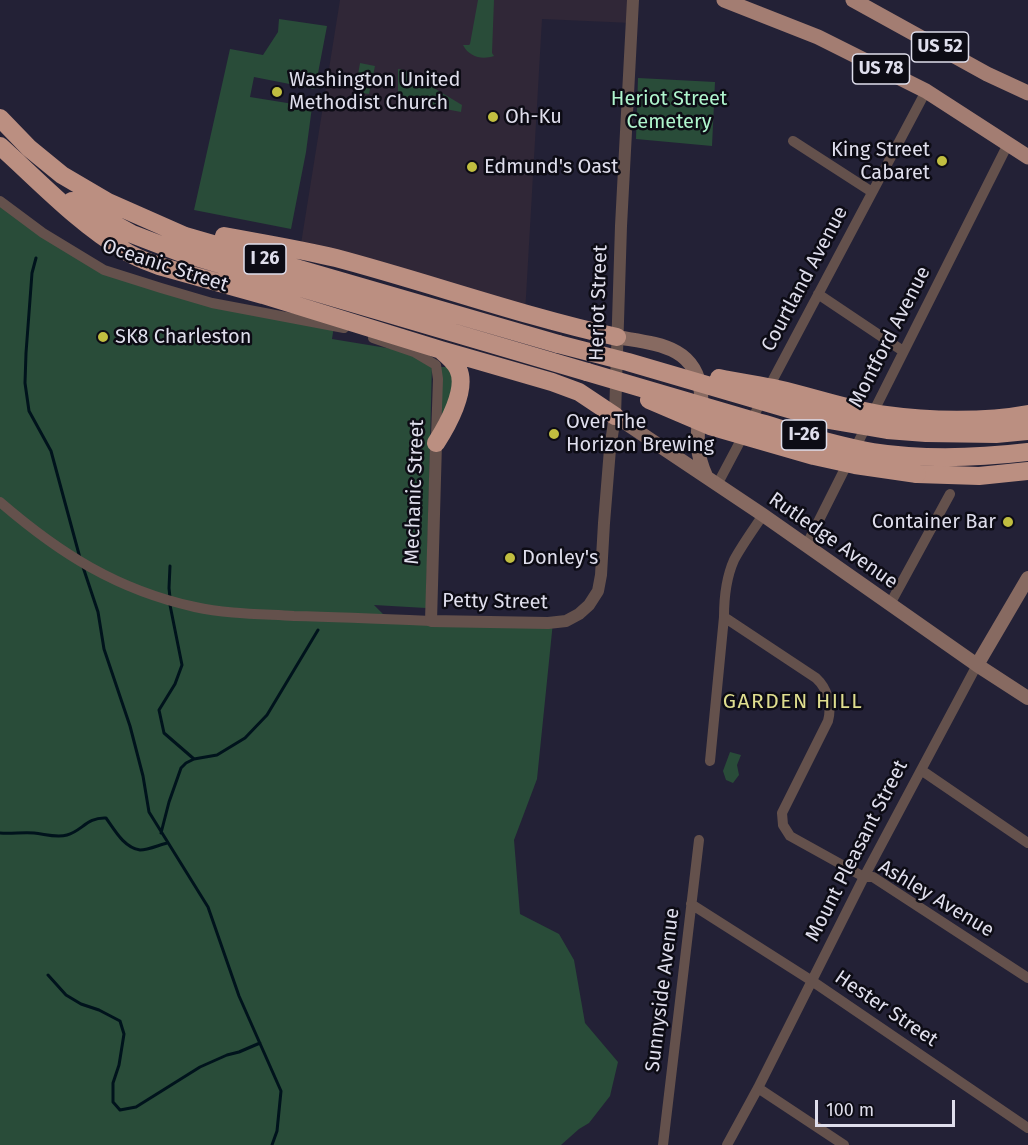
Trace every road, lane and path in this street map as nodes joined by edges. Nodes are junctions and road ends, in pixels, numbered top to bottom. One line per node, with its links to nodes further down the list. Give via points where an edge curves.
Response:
1 (633, 0): 16 (street, Heriot Street)
2 (724, 0): 4 (main road, US 78, via 818,38)
3 (853, 0): 5 (main road, US 52)
4 (926, 91): 8 (main road, US 78); 12 (street, Courtland Avenue)
5 (1028, 93)
6 (0, 118): 14 (highway, I 26, via 62,175)
7 (793, 141): 12 (street)
8 (1008, 144): 10 (main road, US 78); 18 (street, Montford Avenue)
9 (0, 146): 11 (highway, I 26)
10 (1028, 157)
11 (32, 176): 19 (highway, via 91,228 143,260 263,295); 21 (highway, I 26, via 132,234 179,252)
12 (872, 192): 15 (street, Courtland Avenue)
13 (0, 201): 19 (street, Oceanic Street, via 104,270 212,303 345,328)
14 (108, 202): 16 (highway, via 206,233 335,258 477,301); 17 (highway, I 26, via 185,236)
15 (818, 294): 18 (street); 29 (street, Courtland Avenue)
16 (617, 337): 24 (street, Heriot Street); 29 (main road, via 657,344 683,355 696,369 702,394 699,461)
17 (558, 344): 20 (highway, I-26, bridge)
18 (903, 351): 33 (street, Montford Avenue)
19 (438, 358): 24 (highway, via 552,382 579,392); 26 (highway, via 452,360 461,381 446,429)
20 (628, 362): 23 (highway, bridge, via 778,389 884,415 953,419); 25 (highway, I-26, bridge, via 823,419 887,430 985,434)
21 (556, 364): 22 (highway, I-26)
22 (587, 372): 27 (highway, I-26, bridge, via 873,452 960,458); 28 (highway, bridge, via 710,426 814,456 916,474 979,476)
23 (1028, 414)
24 (615, 416): 29 (main road, Rutledge Avenue); 36 (street, Heriot Street, via 601,575 598,591)
25 (1028, 430)
26 (436, 443): 38 (street, Mechanic Street)
27 (1028, 452)
28 (1028, 471)
29 (712, 481): 32 (main road, Rutledge Avenue)
30 (950, 494): 35 (street)
31 (0, 502): 38 (street, via 53,545 93,570 130,587 194,607 231,613)
32 (763, 516): 33 (main road, Rutledge Avenue); 37 (street, via 734,560 724,597)
33 (806, 546): 35 (main road, Rutledge Avenue)
34 (1028, 578): 39 (main road, Mount Pleasant Street)
35 (890, 604): 39 (main road, Rutledge Avenue)
36 (589, 605): 38 (street, Petty Street, via 559,622)
37 (724, 617): 41 (street); 45 (street, Ashley Avenue, via 816,678 826,691 828,721 784,807 783,825 795,840)
38 (431, 621)
39 (977, 665): 40 (main road, Rutledge Avenue); 42 (street, Mount Pleasant Street)
40 (1028, 698)
41 (710, 761)
42 (921, 770): 44 (street); 45 (street, Mount Pleasant Street)
43 (699, 840): 46 (street, Sunnyside Avenue)
44 (1028, 843)
45 (864, 877): 47 (street, Ashley Avenue, via 873,878); 48 (street, Mount Pleasant Street)
46 (691, 904): 48 (street, Hester Street); 51 (street, Sunnyside Avenue)
47 (1028, 978)
48 (813, 981): 49 (street, Mount Pleasant Street); 50 (street, Hester Street)
49 (758, 1088): 52 (street, Mount Pleasant Street); 53 (street)
50 (1028, 1128)
51 (663, 1145)
52 (727, 1145)
53 (844, 1145)

